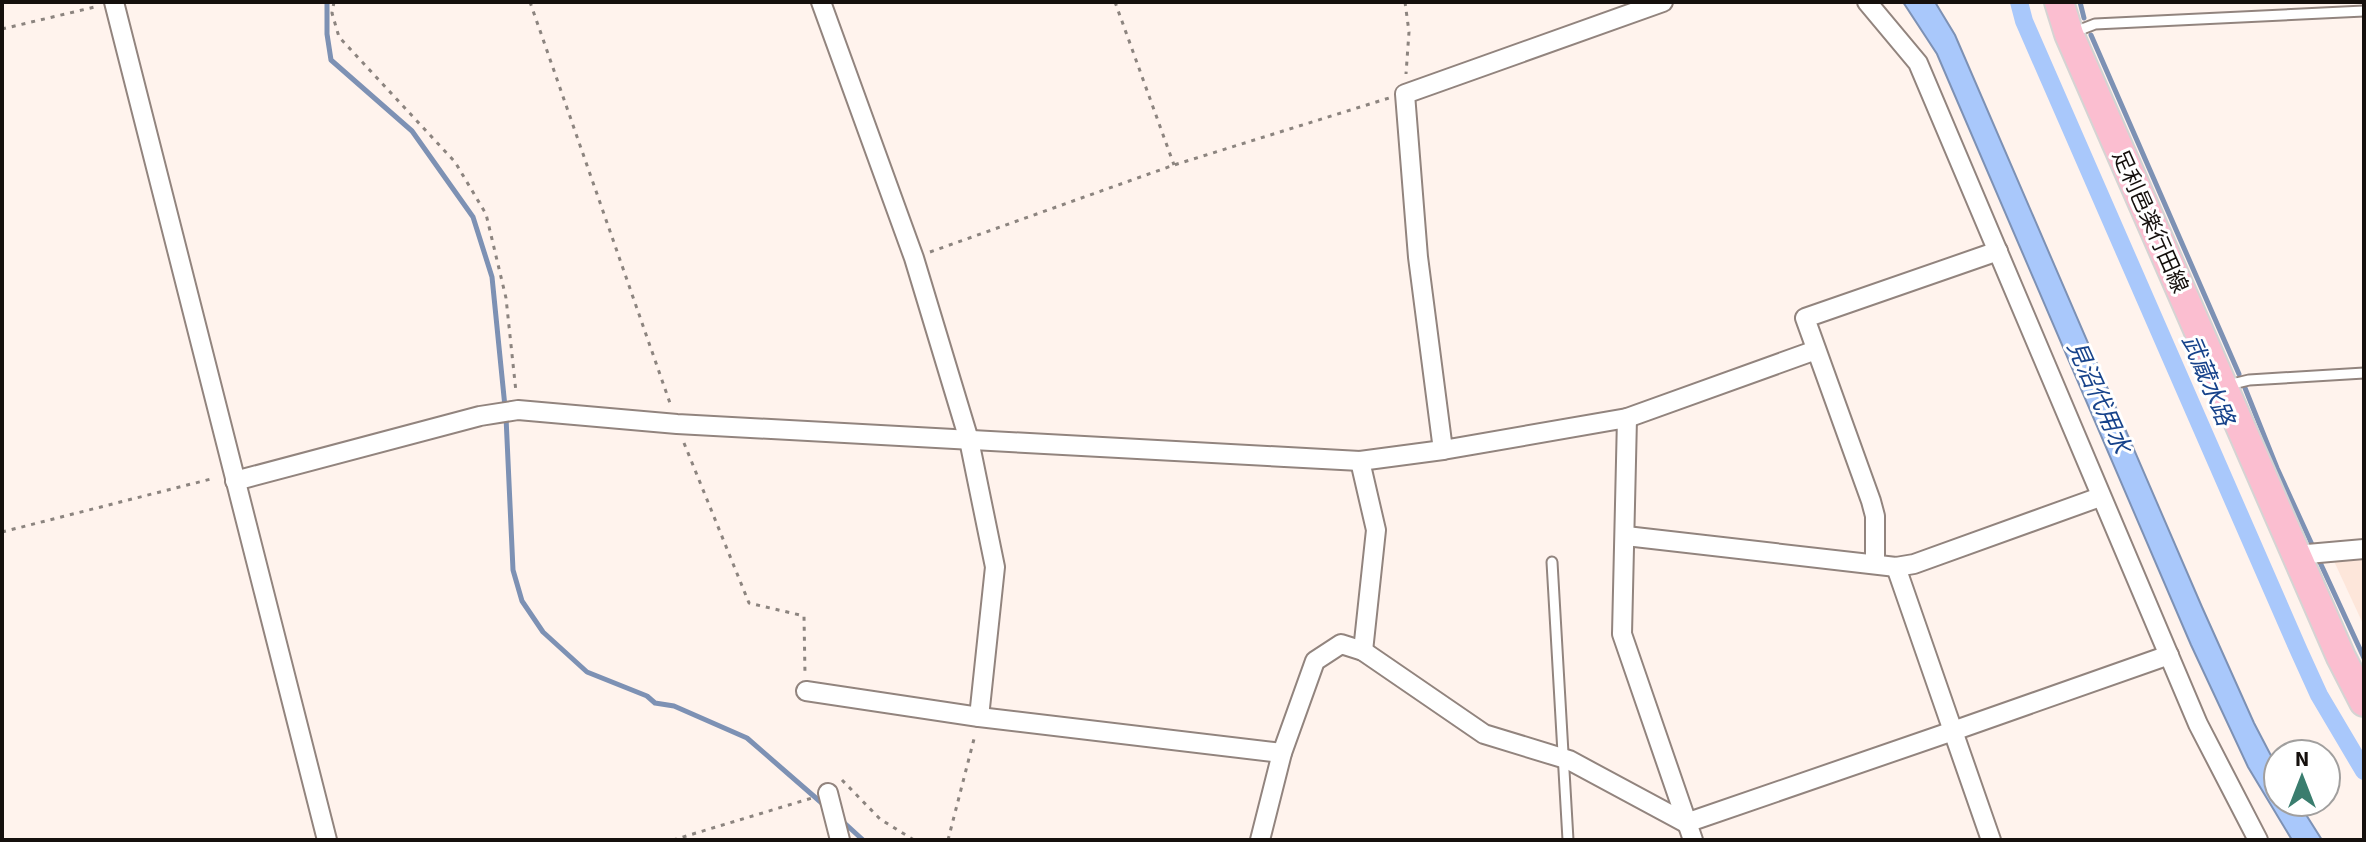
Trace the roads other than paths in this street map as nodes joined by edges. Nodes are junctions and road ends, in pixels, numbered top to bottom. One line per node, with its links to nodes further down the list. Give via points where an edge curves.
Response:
1 (114, 2): 16 (street)
2 (821, 2): 13 (street, via 914,258)
3 (1663, 2): 14 (street, via 1405,94 1418,257)
4 (1868, 2): 8 (street, via 1918,63)
5 (2059, 2): 7 (main road, 足利邑楽行田線)
6 (2364, 11): 7 (lane, via 2095,24)
7 (2069, 34): 11 (main road, 足利邑楽行田線)
8 (1998, 251): 9 (street, via 1805,318); 17 (street)
9 (1816, 350): 12 (street); 22 (street, via 1874,508)
10 (2364, 373): 11 (lane)
11 (2223, 386): 20 (main road, 足利邑楽行田線)
12 (1627, 418): 14 (street); 18 (street)
13 (969, 440): 15 (street); 16 (street, via 518,410); 28 (street, via 995,567)
14 (1443, 450): 15 (street)
15 (1360, 461): 24 (street, via 1376,530)
16 (234, 477): 33 (street)
17 (2100, 497): 23 (street); 25 (street)
18 (1626, 536): 22 (street); 32 (street, via 1622,634)
19 (2364, 549): 20 (street)
20 (2311, 553): 27 (main road, 足利邑楽行田線)
21 (1552, 562): 31 (lane)
22 (1875, 564): 23 (street)
23 (1896, 567): 29 (street)
24 (1363, 651): 30 (street, via 1341,644 1315,661); 31 (street, via 1484,734)
25 (2169, 655): 29 (street); 37 (street, via 2217,765)
26 (806, 691): 28 (street)
27 (2364, 702)
28 (979, 717): 30 (street)
29 (1953, 731): 32 (street); 36 (street)
30 (1282, 753): 34 (street)
31 (1564, 759): 32 (street); 35 (lane)
32 (1689, 831)
33 (327, 840)
34 (1260, 840)
35 (1568, 840)
36 (1991, 840)
37 (2258, 840)

